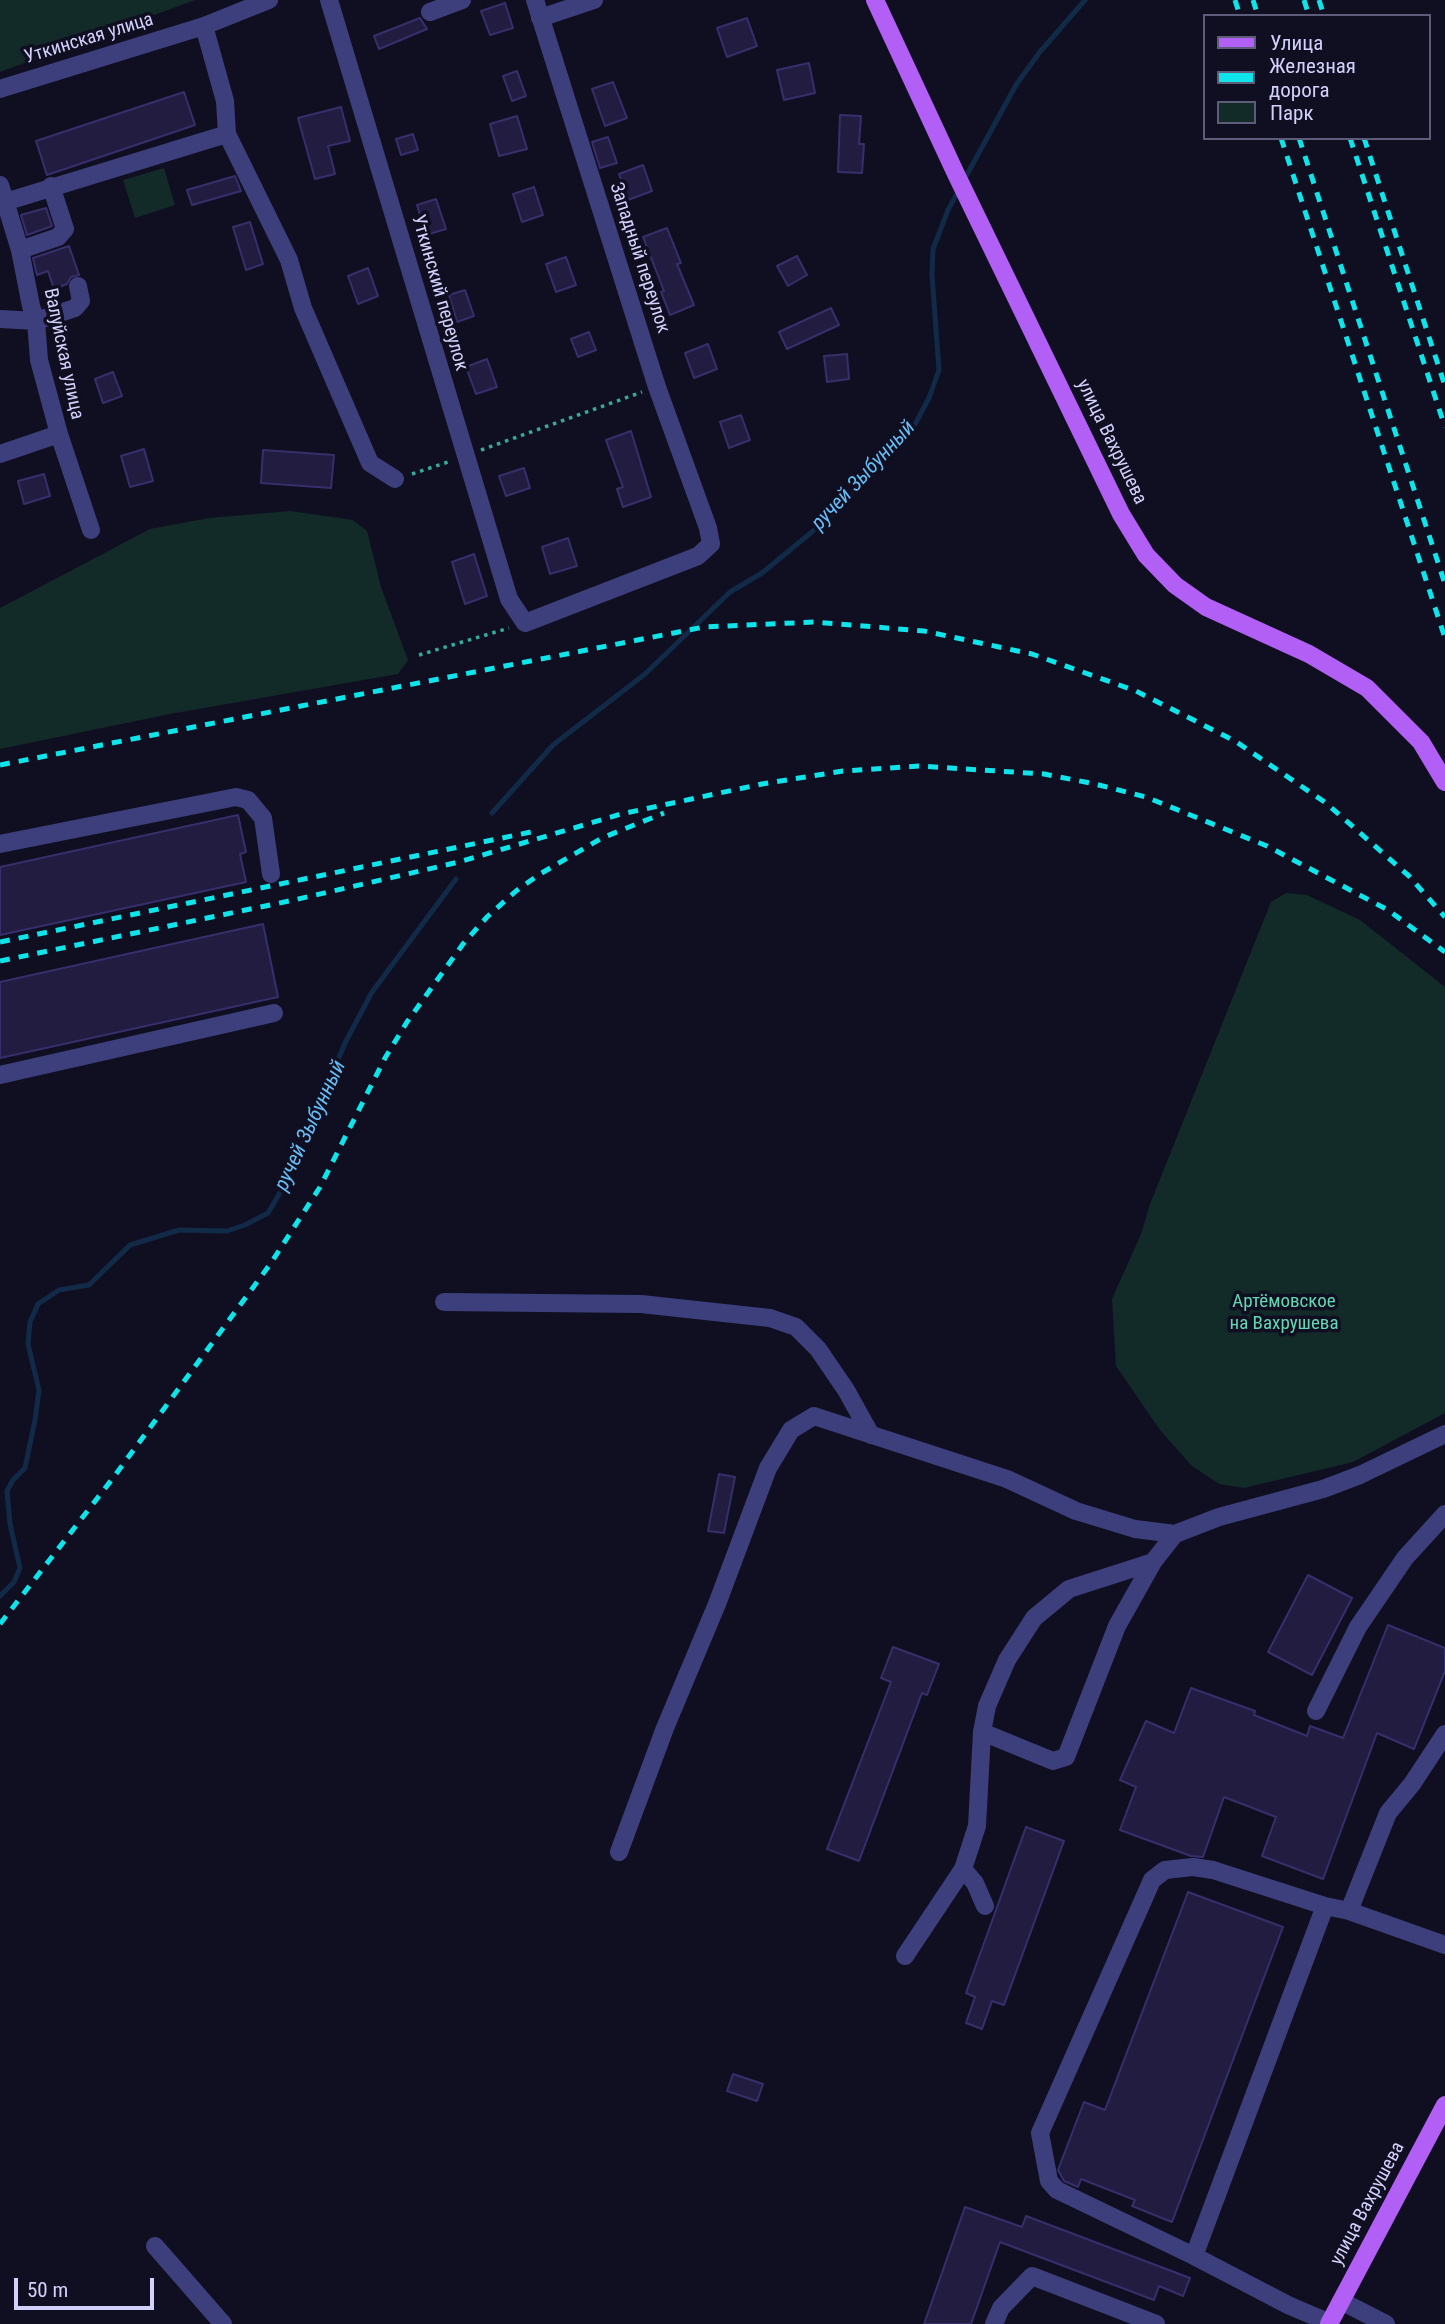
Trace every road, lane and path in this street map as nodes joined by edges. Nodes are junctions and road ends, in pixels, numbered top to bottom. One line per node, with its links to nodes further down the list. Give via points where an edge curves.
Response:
1 (269, 0): 9 (street, Уткинская улица)
2 (329, 0): 21 (street, Уткинский переулок)
3 (462, 0): 7 (street)
4 (534, 0): 8 (street, Западный переулок)
5 (594, 0): 8 (street)
6 (875, 0): 26 (main road, улица Вахрушева, via 1121,513 1146,555 1175,585 1206,607 1309,654 1367,688 1421,742)
7 (430, 12)
8 (540, 18): 18 (street, Западный переулок)
9 (204, 26): 10 (street, Уткинская улица); 11 (street, via 225,101)
10 (0, 89)
11 (227, 134): 12 (street); 22 (street, via 289,260 303,308 370,463)
12 (51, 186): 13 (street); 14 (street, via 65,229 58,237)
13 (3, 193): 14 (street, Валуйская улица)
14 (20, 250): 17 (street, Валуйская улица)
15 (78, 286): 17 (street, via 81,301 75,308)
16 (0, 319): 17 (street)
17 (36, 321): 19 (street, Валуйская улица, via 39,360)
18 (657, 387): 21 (path); 24 (street, Западный переулок, via 711,544 698,556)
19 (59, 434): 20 (street); 23 (street, Валуйская улица)
20 (0, 454)
21 (464, 456): 22 (path); 24 (street, Уткинский переулок, via 509,598)
22 (395, 479)
23 (90, 530)
24 (525, 623): 25 (path)
25 (419, 655)
26 (1445, 782)
27 (0, 844): 28 (street, via 236,797 248,800 262,818)
28 (271, 874)
29 (274, 1013): 30 (street)
30 (0, 1075)
31 (444, 1302): 33 (street, via 641,1304 770,1318 796,1327 818,1349)
32 (1445, 1434): 35 (street, via 1323,1489)
33 (871, 1435): 35 (street, via 1007,1479 1076,1511 1135,1530); 40 (street, via 814,1416 791,1430 768,1468)
34 (1445, 1514): 37 (street, via 1405,1558 1358,1627)
35 (1175, 1534): 36 (street)
36 (1153, 1562): 38 (street, via 1069,1589 1034,1618 1007,1660 987,1706); 38 (street, via 1117,1626 1066,1757 1053,1761)
37 (1316, 1711)
38 (982, 1732): 41 (street, via 977,1826)
39 (1445, 1734): 44 (street, via 1388,1813)
40 (619, 1852)
41 (963, 1869): 42 (street); 46 (street)
42 (985, 1906)
43 (1325, 1906): 44 (street); 49 (street); 49 (street, via 1213,1870 1165,1870 1152,1880 1040,2133 1049,2181 1057,2190)
44 (1349, 1911): 45 (street)
45 (1445, 1945)
46 (905, 1956)
47 (1445, 2105): 50 (main road, улица Вахрушева)
48 (155, 2246): 52 (street)
49 (1194, 2256): 51 (street)
50 (1341, 2301): 51 (main road, улица Вахрушева); 55 (street)
51 (1330, 2323)
52 (223, 2324)
53 (994, 2324): 54 (street, via 1001,2308 1032,2276)
54 (1156, 2324)
55 (1386, 2324)

